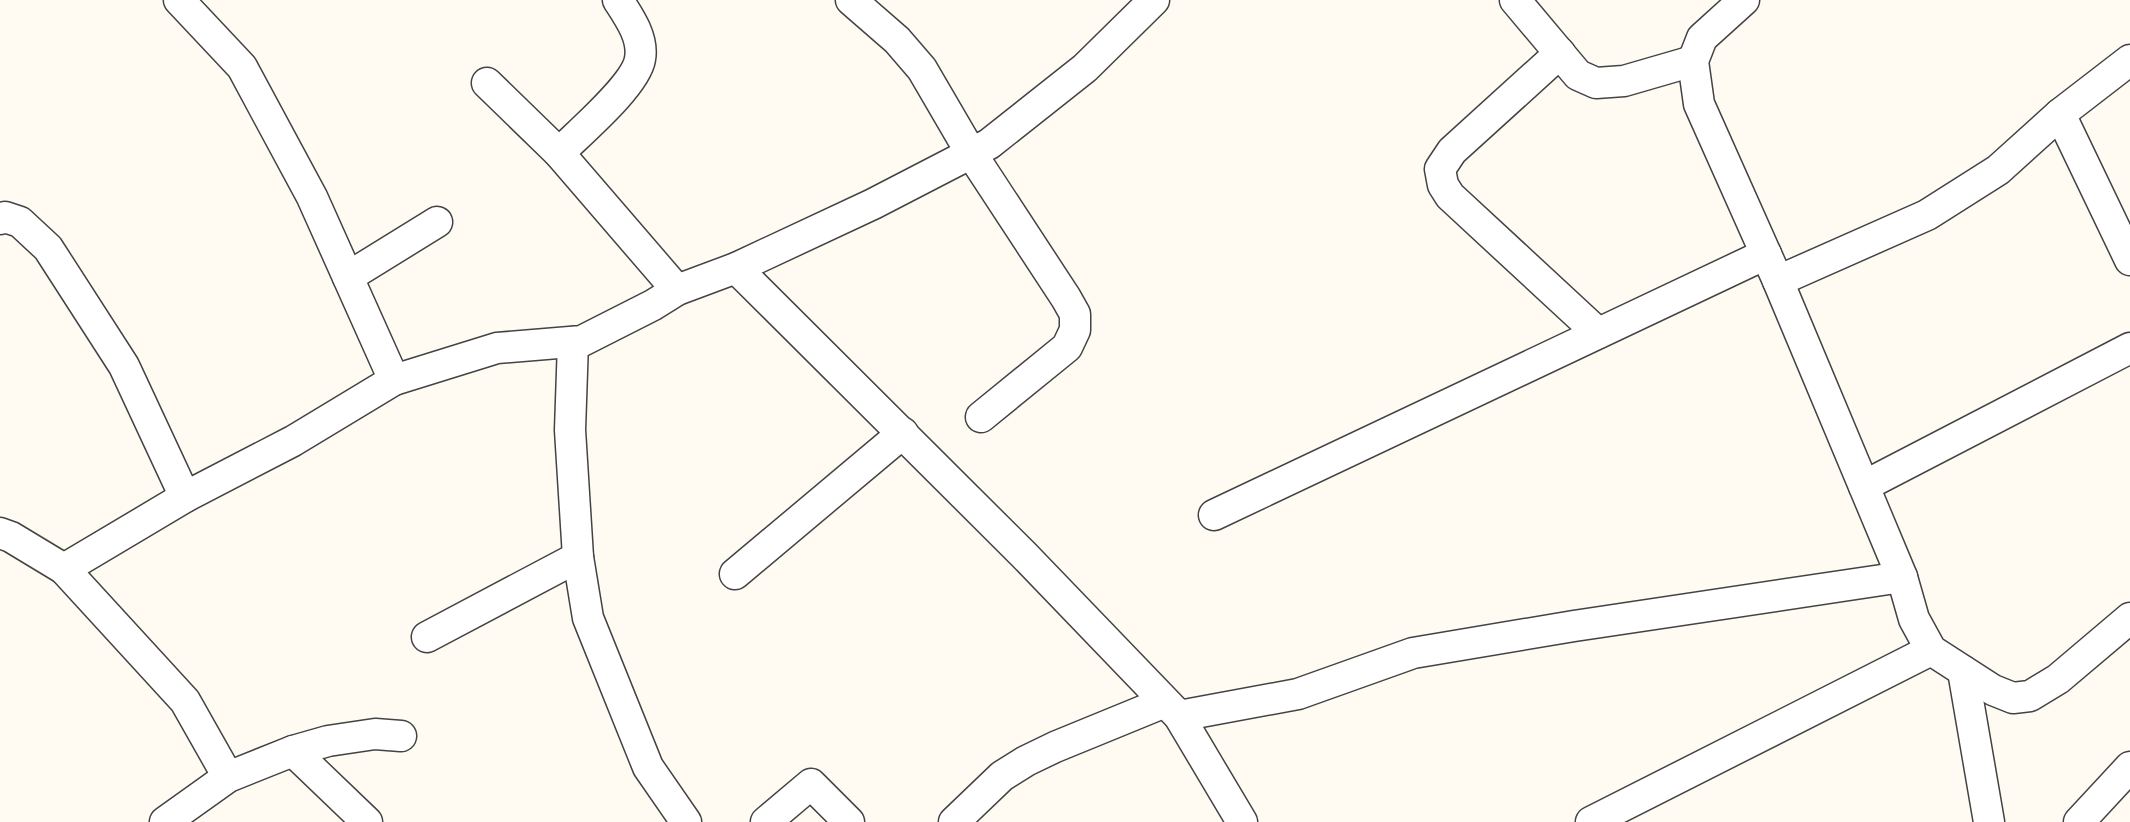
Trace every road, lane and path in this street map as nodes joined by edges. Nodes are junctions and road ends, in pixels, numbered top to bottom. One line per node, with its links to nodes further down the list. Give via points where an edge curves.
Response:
1 (179, 0): 19 (street, via 242,67 312,197)
2 (618, 0): 12 (street, via 639,37 640,60 629,83)
3 (851, 0): 13 (street, via 897,40 922,69)
4 (1155, 0): 13 (street, via 1085,68 989,144)
5 (1515, 0): 7 (street)
6 (1744, 0): 9 (street, via 1702,38)
7 (1560, 53): 9 (street, via 1578,75 1596,82 1624,81); 22 (street, via 1452,152 1440,169 1450,196)
8 (2130, 60): 11 (street)
9 (1693, 61): 16 (street, via 1700,104)
10 (488, 83): 12 (street)
11 (2060, 114): 17 (street); 20 (street, via 1998,170 1927,215)
12 (559, 153): 21 (street)
13 (971, 153): 18 (street); 26 (street, via 1075,314 1075,330 1067,347)
14 (0, 219): 29 (street, via 20,222 48,248 124,366)
15 (437, 222): 19 (street)
16 (1766, 254): 20 (street); 22 (street)
17 (2130, 260)
18 (736, 268): 21 (street); 27 (street)
19 (348, 277): 25 (street)
20 (1778, 280): 28 (street)
21 (677, 291): 23 (street, via 582,341)
22 (1598, 333): 30 (street)
23 (573, 342): 25 (street, via 497,348); 32 (street, via 570,430)
24 (2130, 348): 28 (street)
25 (394, 380): 29 (street, via 293,441)
26 (981, 417)
27 (903, 433): 34 (street); 40 (street)
28 (1864, 486): 35 (street)
29 (185, 497): 33 (street)
30 (1214, 515)
31 (0, 534): 33 (street)
32 (578, 557): 37 (street); 47 (street, via 588,618 635,736 648,767)
33 (64, 569): 44 (street, via 185,701)
34 (735, 573)
35 (1902, 577): 38 (street, via 1914,619); 40 (street, via 1413,653 1298,694)
36 (2130, 618): 39 (street, via 2058,679 2030,696 2013,698)
37 (427, 637)
38 (1931, 650): 39 (street); 52 (street)
39 (1963, 671): 53 (street)
40 (1172, 709): 50 (street, via 1026,760 1002,776); 51 (street)
41 (401, 736): 42 (street, via 375,734)
42 (293, 751): 44 (street); 46 (street)
43 (2130, 767): 54 (street)
44 (228, 777): 45 (street)
45 (165, 822)
46 (367, 822)
47 (686, 822)
48 (766, 822): 49 (street, via 812,784)
49 (849, 822)
50 (954, 822)
51 (1242, 822)
52 (1591, 822)
53 (1989, 822)
54 (2079, 822)

